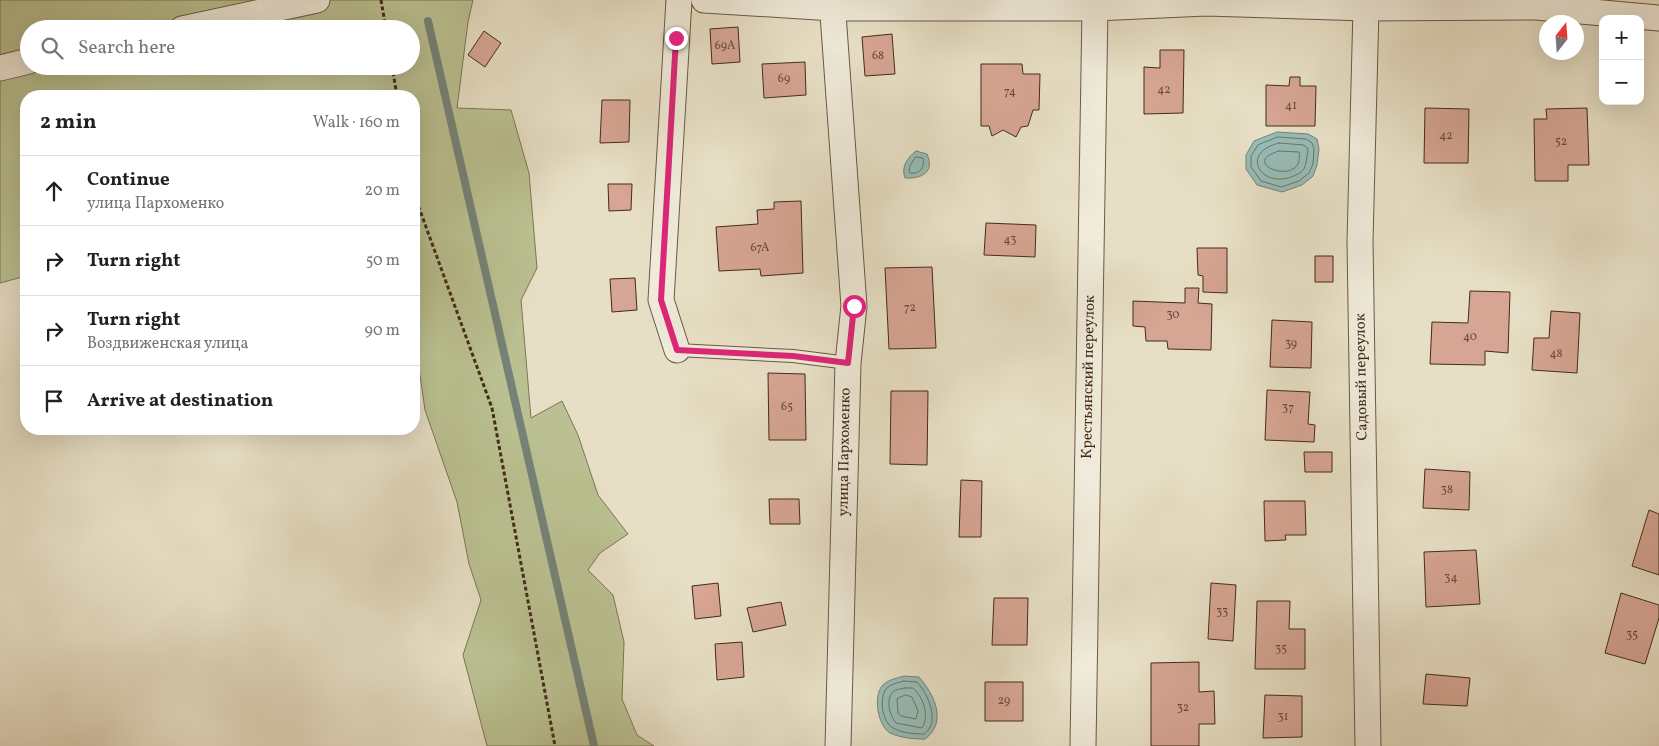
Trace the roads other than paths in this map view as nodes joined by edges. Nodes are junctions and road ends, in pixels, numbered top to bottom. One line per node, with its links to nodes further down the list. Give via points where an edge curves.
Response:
1 (317, 0): 10 (street)
2 (678, 0): 13 (street, via 661,300)
3 (704, 0): 5 (street)
4 (1206, 2): 7 (street); 8 (street)
5 (833, 4): 7 (street); 14 (street, улица Пархоменко, via 854,306)
6 (1616, 7): 8 (street); 9 (street)
7 (1095, 8): 16 (street, Крестьянский переулок)
8 (1366, 8): 17 (street, Садовый переулок, via 1360,241)
9 (1659, 18)
10 (224, 20)
11 (20, 64): 12 (street)
12 (0, 68)
13 (677, 350): 14 (lane, via 793,356)
14 (848, 363): 15 (street, улица Пархоменко)
15 (838, 746)
16 (1084, 746)
17 (1368, 746)

